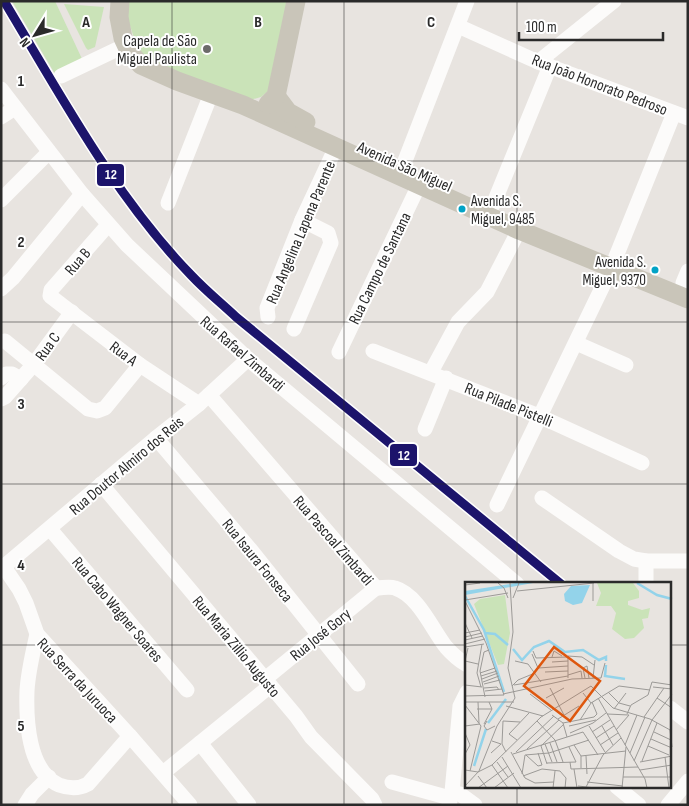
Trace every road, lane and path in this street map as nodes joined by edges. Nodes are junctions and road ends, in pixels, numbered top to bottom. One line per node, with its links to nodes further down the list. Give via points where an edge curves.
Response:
1 (120, 1): 6 (main road, via 119,17)
2 (296, 1): 11 (main road)
3 (467, 1): 5 (street)
4 (614, 1): 7 (street)
5 (458, 26): 7 (street, Rua João Honorato Pedroso); 18 (street)
6 (126, 45): 8 (street); 10 (main road, Avenida São Miguel, via 134,60 141,65)
7 (544, 64): 14 (street, Rua João Honorato Pedroso); 23 (street)
8 (61, 76)
9 (1, 89): 13 (street, Rua Rafael Zimbardi)
10 (211, 94): 12 (main road, Avenida São Miguel); 22 (street)
11 (276, 96): 12 (main road, Avenida São Miguel, via 262,106); 18 (main road, Avenida São Miguel, via 293,115)
12 (243, 105): 16 (main road, Avenida São Miguel)
13 (15, 108): 15 (street); 17 (street, Rua Rafael Zimbardi)
14 (681, 115): 27 (street)
15 (1, 116)
16 (336, 147): 19 (main road, Avenida São Miguel); 24 (street, Rua Angelina Lapena Parente)
17 (49, 152): 20 (street, Rua Rafael Zimbardi); 21 (street)
18 (403, 166): 23 (main road, Avenida São Miguel)
19 (419, 185): 26 (main road, Avenida São Miguel); 37 (street, Rua Campo de Santana)
20 (82, 194): 25 (street, Rua Rafael Zimbardi); 29 (street)
21 (1, 200)
22 (168, 203)
23 (493, 205): 27 (main road, Avenida São Miguel)
24 (302, 220): 32 (street, Rua Angelina Lapena Parente, via 267,308); 33 (street, via 328,233 331,243)
25 (108, 225): 30 (street, Rua B, via 51,290); 38 (street, Rua Rafael Zimbardi)
26 (519, 230): 27 (main road, Avenida São Miguel); 42 (street, via 487,292 458,322)
27 (614, 263): 28 (main road, Avenida São Miguel); 35 (street)
28 (687, 284)
29 (1, 289)
30 (52, 298): 31 (street, Rua A)
31 (72, 312): 39 (street, Rua C); 40 (street, Rua A)
32 (268, 317)
33 (294, 329)
34 (4, 341): 39 (street)
35 (576, 343): 41 (street); 48 (street)
36 (373, 351): 42 (street, Rua Pilade Pistelli)
37 (339, 352)
38 (248, 359): 47 (street, Rua Doutor Almiro dos Reis); 59 (street, Rua Rafael Zimbardi)
39 (34, 364): 40 (street, via 88,408 97,411 105,408); 45 (street, Rua C)
40 (140, 365): 47 (street, Rua A)
41 (626, 365)
42 (431, 372): 44 (street, Rua Pilade Pistelli)
43 (1, 378): 45 (street, via 12,374)
44 (446, 378): 48 (street, Rua Pilade Pistelli); 49 (street)
45 (21, 379): 46 (street, Rua C)
46 (1, 399)
47 (204, 400): 50 (street, Rua Doutor Almiro dos Reis); 61 (street, Rua Pascoal Zimbardi)
48 (539, 416): 51 (street, Rua Pilade Pistelli); 54 (street)
49 (425, 428)
50 (156, 438): 52 (street, Rua Doutor Almiro dos Reis); 63 (street, Rua Isaura Fonseca)
51 (642, 463)
52 (101, 484): 55 (street, Rua Doutor Almiro dos Reis); 65 (street, Rua Maria Zillio Augusto)
53 (542, 498): 56 (street, via 619,551)
54 (497, 505)
55 (50, 529): 58 (street, Rua Doutor Almiro dos Reis); 67 (street, Rua Cabo Wagner Soares)
56 (646, 561): 57 (street); 60 (street)
57 (688, 561)
58 (3, 568): 62 (street, via 22,596)
59 (515, 582)
60 (646, 582)
61 (376, 588): 63 (street, Rua José Gory); 64 (street, Rua Pascoal Zimbardi, via 397,588 409,596 452,654)
62 (37, 634): 71 (street, Rua Serra da Juruoca); 74 (street, Rua Serra da Juruoca, via 27,690 29,732 36,759)
63 (318, 635): 65 (street, Rua José Gory); 66 (street, Rua Isaura Fonseca)
64 (465, 664)
65 (268, 682): 72 (street, Rua José Gory); 82 (street, Rua Maria Zillio Augusto, via 311,737)
66 (358, 684)
67 (187, 690)
68 (465, 694): 78 (street, via 460,706)
69 (672, 710): 70 (street)
70 (688, 722)
71 (130, 736): 73 (street, Rua Serra da Juruoca); 74 (street, Rua Serra da Juruoca, via 88,784 80,788 66,787)
72 (200, 743): 73 (street, Rua José Gory); 81 (street)
73 (163, 773): 80 (street, Rua Serra da Juruoca)
74 (49, 777): 79 (street)
75 (688, 781): 85 (street)
76 (392, 782): 78 (street)
77 (618, 788): 84 (street)
78 (450, 798): 83 (street, via 460,794)
79 (25, 805)
80 (190, 805)
81 (249, 805)
82 (375, 805)
83 (475, 805)
84 (638, 805)
85 (668, 805)

